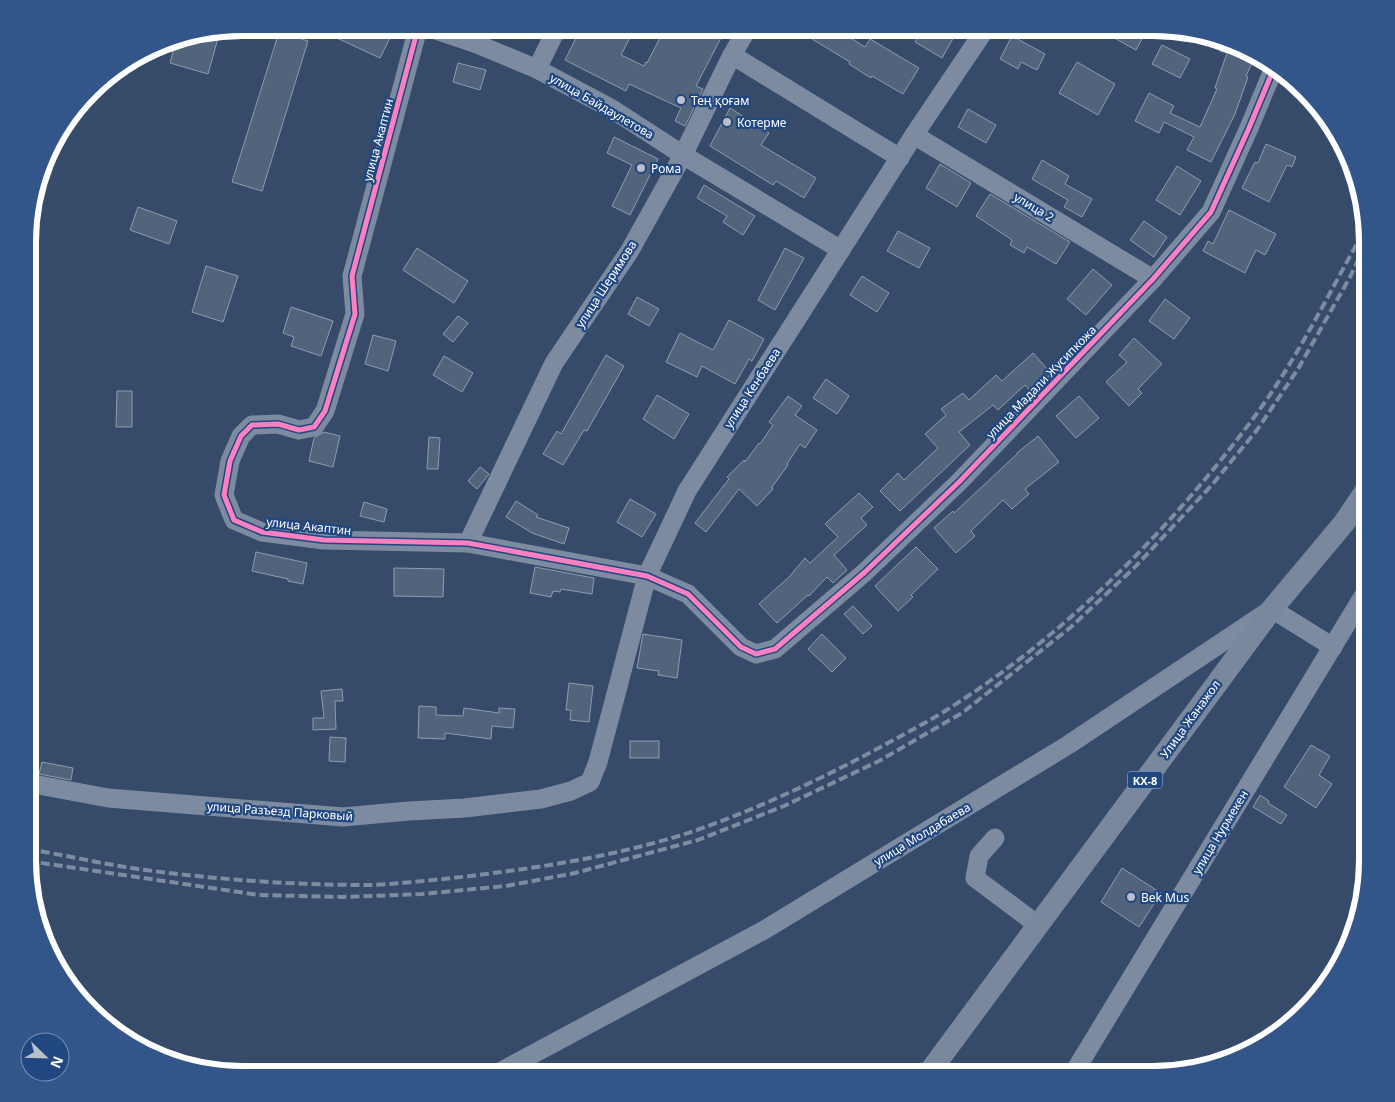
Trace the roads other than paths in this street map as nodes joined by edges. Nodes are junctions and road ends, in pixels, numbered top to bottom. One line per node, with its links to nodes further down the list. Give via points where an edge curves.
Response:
1 (416, 36): 15 (street, улица Акаптин, via 352,276 355,314 325,411 314,427 299,430 278,424 252,426 241,436 230,461 224,495 234,520 262,532 324,540)
2 (454, 36): 7 (street, улица Байдаулетова)
3 (554, 36): 7 (street)
4 (743, 36): 6 (street, улица Шеримова)
5 (981, 36): 9 (street, улица Кенбаева)
6 (732, 55): 10 (street, улица Шеримова); 11 (street)
7 (537, 69): 10 (street, улица Байдаулетова, via 612,109)
8 (1271, 74): 13 (street, улица Мадали Жусипкожа, via 1211,212)
9 (914, 135): 11 (street, улица Кенбаева); 13 (street, улица 2)
10 (683, 156): 12 (street, улица Байдаулетова); 15 (street, улица Шеримова, via 629,252 554,363)
11 (900, 158): 12 (street, улица Кенбаева)
12 (841, 250): 16 (street, улица Кенбаева, via 686,491)
13 (1153, 279): 20 (street, улица Мадали Жусипкожа, via 959,482 865,572 774,649)
14 (1359, 501): 18 (main road, Улица Жанажол / КХ-8)
15 (468, 543): 16 (street, улица Акаптин)
16 (647, 576): 20 (street, улица Акаптин, via 688,594 741,647); 21 (street, улица Кенбаева)
17 (1359, 603): 19 (street, улица Нурмекен)
18 (1272, 609): 19 (street); 24 (main road, Улица Жанажол / КХ-8); 25 (street, улица Молдабаева, via 1068,745 766,929)
19 (1333, 647): 27 (street, улица Нурмекен)
20 (756, 654)
21 (590, 782): 22 (street, улица Разъезд Парковый, via 541,799 343,817 108,798)
22 (36, 784)
23 (995, 838): 24 (street, via 980,856 975,878)
24 (1038, 924): 26 (main road, Улица Жанажол / КХ-8)
25 (511, 1066)
26 (934, 1066)
27 (1078, 1066)

